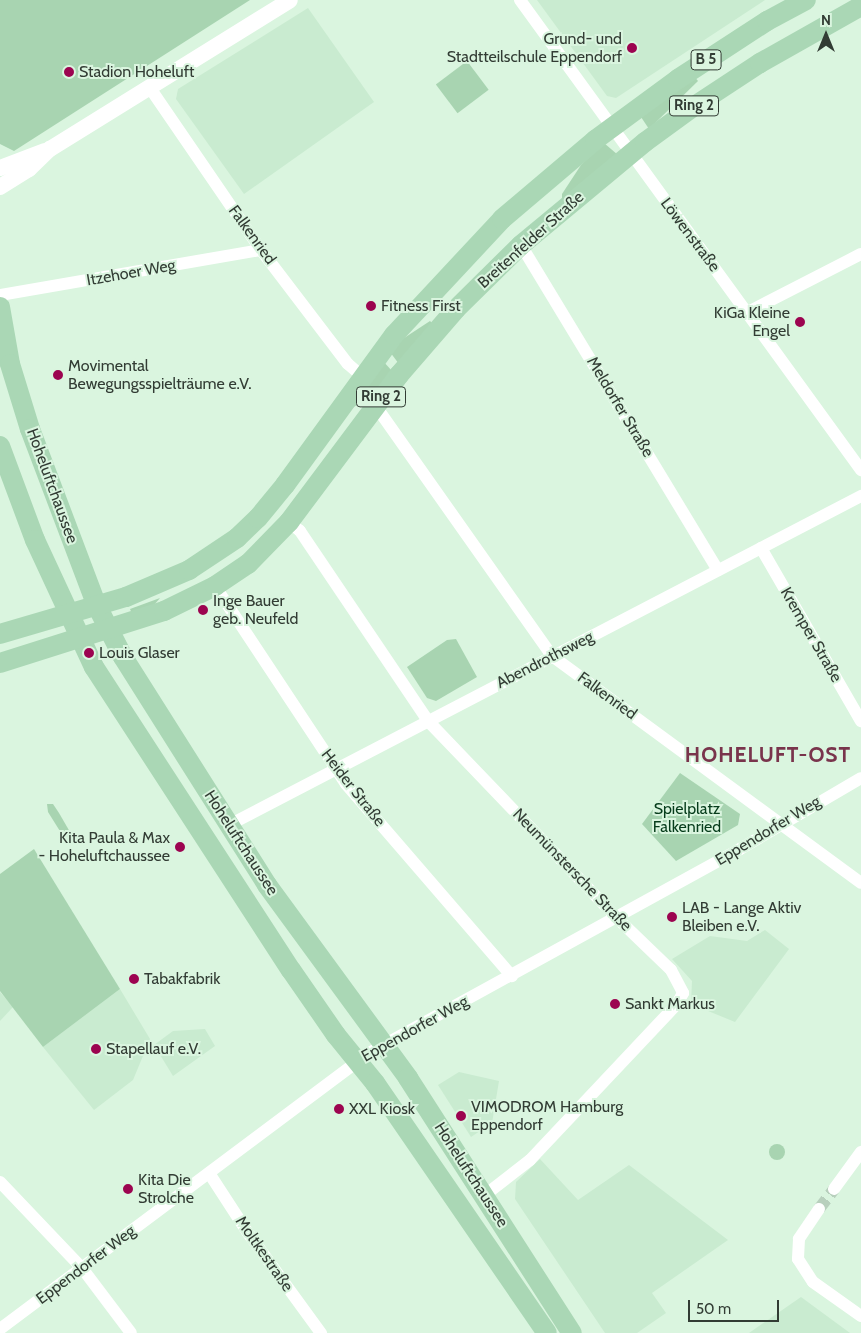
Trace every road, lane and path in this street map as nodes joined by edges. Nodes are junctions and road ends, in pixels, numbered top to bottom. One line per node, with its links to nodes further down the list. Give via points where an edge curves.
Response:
1 (290, 0): 5 (street)
2 (520, 0): 6 (street, Löwenstraße)
3 (806, 0): 6 (main road, Breitenfelder Straße / B 5, via 726,46)
4 (861, 6): 8 (main road, Breitenfelder Straße / Ring 2, via 725,85)
5 (150, 88): 7 (street); 12 (street, Falkenried)
6 (612, 127): 8 (street, Löwenstraße); 17 (main road, Breitenfelder Straße / Ring 2, via 502,219 437,286)
7 (50, 149): 9 (street); 10 (street, via 29,169)
8 (630, 154): 11 (main road, Breitenfelder Straße / Ring 2); 16 (street, Löwenstraße)
9 (0, 168)
10 (0, 186)
11 (521, 245): 18 (main road, Breitenfelder Straße / Ring 2, via 456,309); 24 (street, Meldorfer Straße)
12 (261, 250): 14 (street, Itzehoer Weg); 17 (street, Falkenried, via 348,364)
13 (861, 254): 16 (street)
14 (0, 295)
15 (0, 307): 26 (main road, Hoheluftchaussee, via 10,364 30,429)
16 (748, 312): 20 (street, Löwenstraße)
17 (362, 376): 26 (main road, Breitenfelder Straße / Ring 2, via 285,485 237,538 190,570)
18 (375, 405): 22 (main road, Breitenfelder Straße / Ring 2); 31 (street, Falkenried)
19 (0, 446): 27 (main road, Hoheluftchaussee, via 35,540)
20 (861, 470)
21 (861, 496): 23 (street, Abendrothsweg)
22 (289, 522): 25 (main road, Breitenfelder Straße / Ring 2, via 248,564); 33 (street, Neumünstersche Straße, via 300,532)
23 (760, 548): 24 (street, Abendrothsweg); 34 (street, Kremper Straße)
24 (718, 570): 31 (street, Abendrothsweg)
25 (215, 586): 28 (main road, Breitenfelder Straße / Ring 2, via 164,611); 35 (street, Heider Straße)
26 (97, 606): 27 (main road, Ring 2); 28 (main road, Hoheluftchaussee)
27 (69, 613): 29 (main road, Ring 2); 30 (main road, Hoheluftchaussee)
28 (110, 630): 30 (main road, Ring 2); 38 (main road, Hoheluftchaussee, via 123,657)
29 (0, 634)
30 (81, 638): 32 (main road, Ring 2); 43 (main road, Hoheluftchaussee, via 94,668 158,769 291,970)
31 (552, 656): 33 (street, Abendrothsweg); 37 (street, Falkenried)
32 (0, 663)
33 (428, 721): 35 (street, Abendrothsweg); 40 (street, Neumünstersche Straße)
34 (861, 721)
35 (336, 770): 38 (street, Abendrothsweg); 41 (street, Heider Straße)
36 (861, 778): 37 (street, Eppendorfer Weg)
37 (783, 822): 39 (street, Falkenried); 40 (street, Eppendorfer Weg)
38 (229, 825): 42 (main road, Hoheluftchaussee, via 267,885)
39 (861, 883)
40 (617, 918): 41 (street, Eppendorfer Weg); 48 (street, Neumünstersche Straße, via 671,970 683,993 677,1004 536,1153)
41 (512, 976): 42 (street, Eppendorfer Weg)
42 (384, 1045): 43 (street, Eppendorfer Weg); 48 (main road, Hoheluftchaussee)
43 (358, 1061): 45 (street, Eppendorfer Weg); 55 (main road, Hoheluftchaussee)
44 (861, 1152): 47 (street)
45 (209, 1173): 50 (street, Eppendorfer Weg); 54 (street, Moltkestraße)
46 (0, 1182): 50 (street)
47 (834, 1189)
48 (485, 1195): 56 (main road, Hoheluftchaussee)
49 (819, 1209): 51 (street, via 799,1239 798,1258 813,1282)
50 (82, 1268): 52 (street, Eppendorfer Weg); 53 (street)
51 (861, 1316)
52 (0, 1329)
53 (131, 1333)
54 (321, 1333)
55 (547, 1333)
56 (572, 1333)

